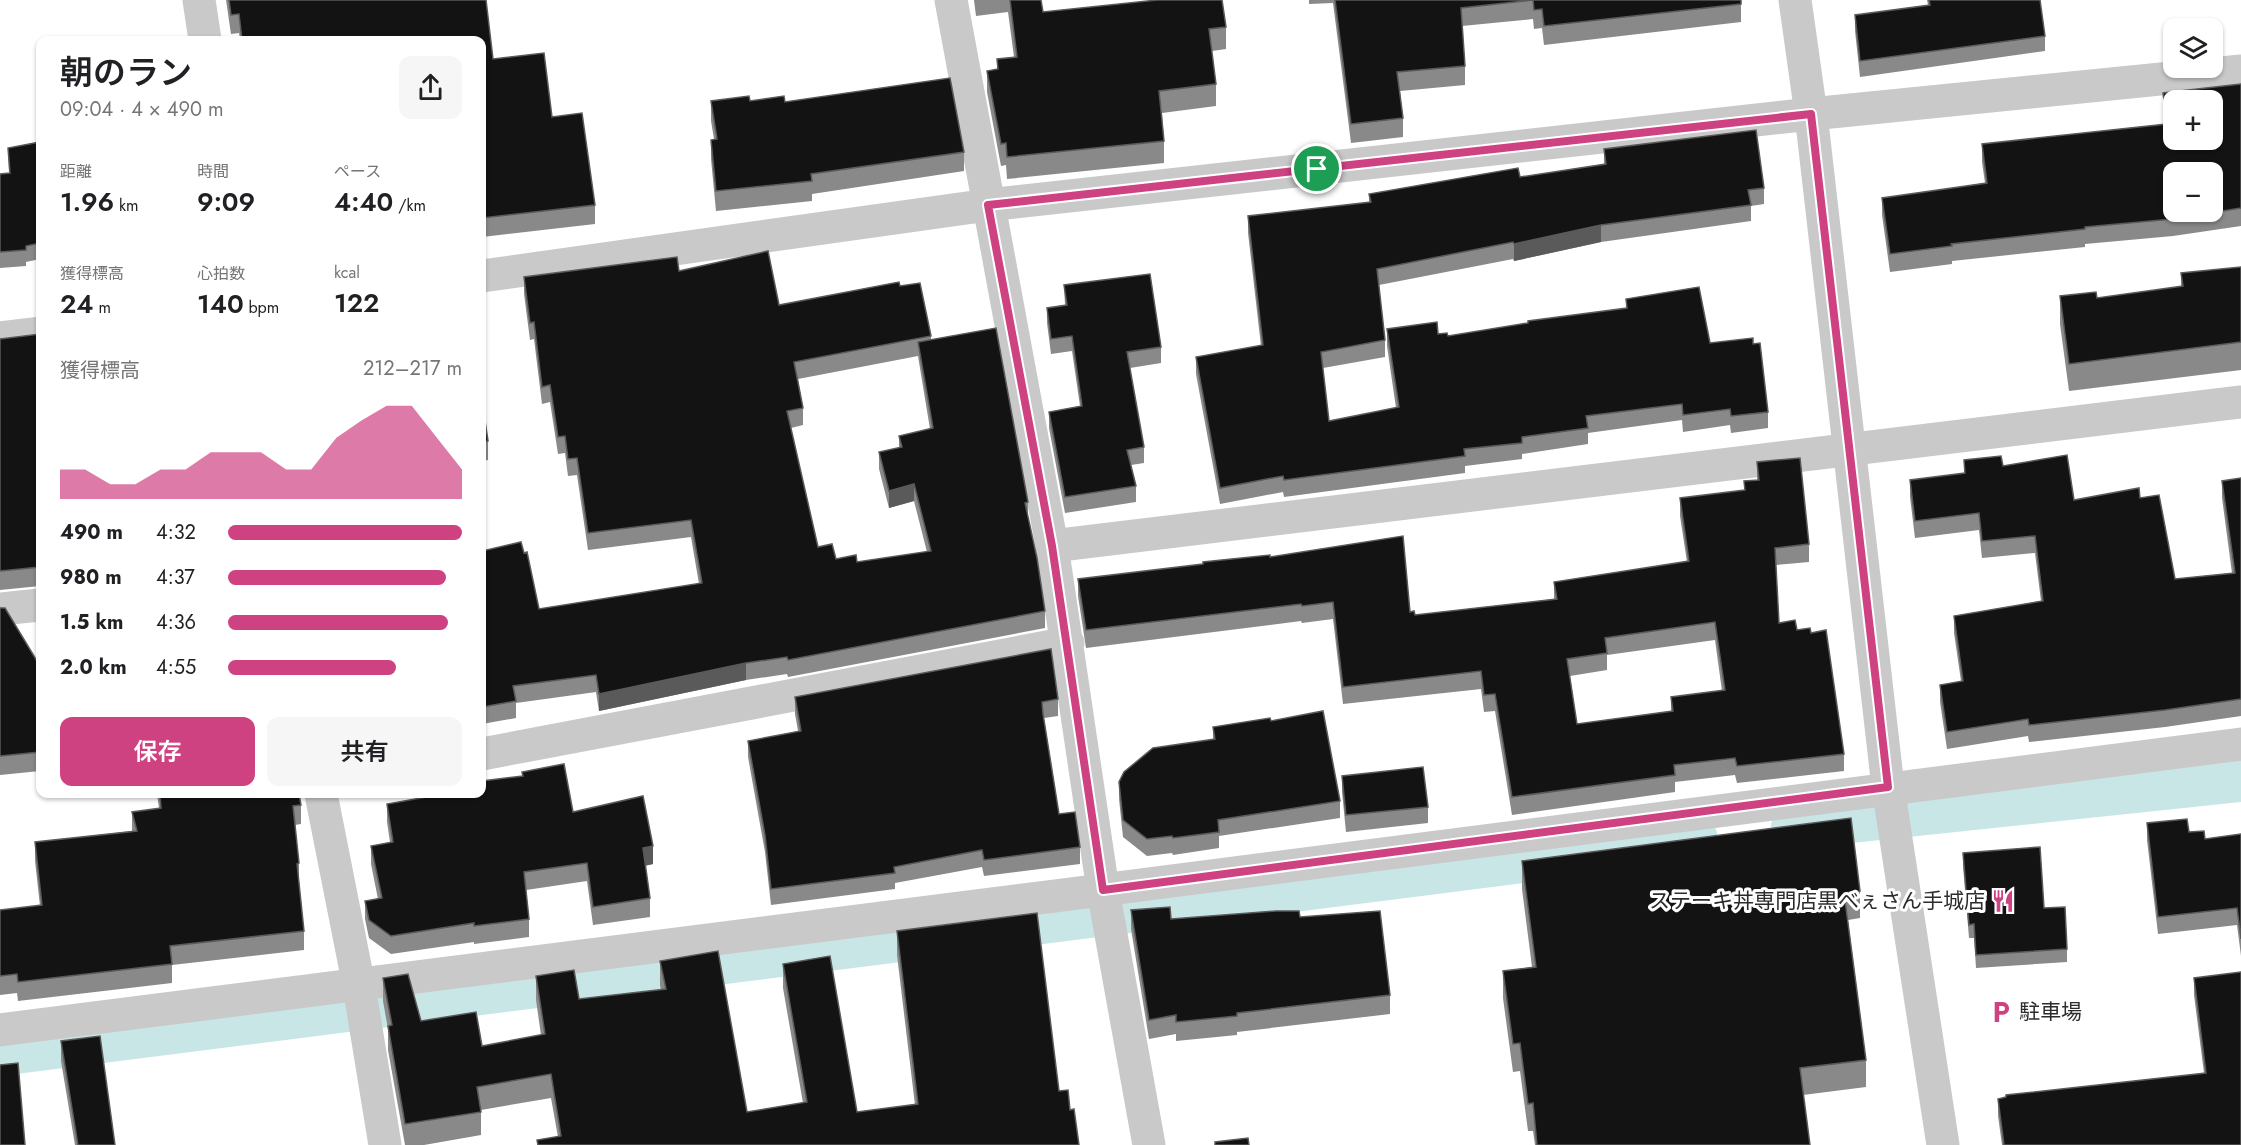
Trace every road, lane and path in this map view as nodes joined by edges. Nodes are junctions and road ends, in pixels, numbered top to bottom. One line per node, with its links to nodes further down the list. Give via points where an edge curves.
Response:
1 (199, 0): 4 (street)
2 (951, 0): 7 (street)
3 (1795, 0): 6 (street)
4 (204, 36)
5 (2241, 71): 6 (street)
6 (1811, 114): 7 (street); 12 (street)
7 (988, 205): 8 (street); 13 (street)
8 (486, 275)
9 (36, 334): 10 (street)
10 (0, 338)
11 (2241, 402): 12 (street)
12 (1848, 448): 13 (street); 19 (street)
13 (1052, 546): 16 (street)
14 (36, 604): 15 (street)
15 (0, 609)
16 (1068, 643): 18 (street); 21 (street)
17 (2241, 744): 19 (street)
18 (486, 753)
19 (1888, 787): 21 (street); 26 (street)
20 (322, 798): 22 (street)
21 (1103, 890): 22 (street); 25 (street)
22 (359, 986): 23 (street); 24 (street)
23 (0, 1030)
24 (385, 1145)
25 (1149, 1145)
26 (1943, 1145)

